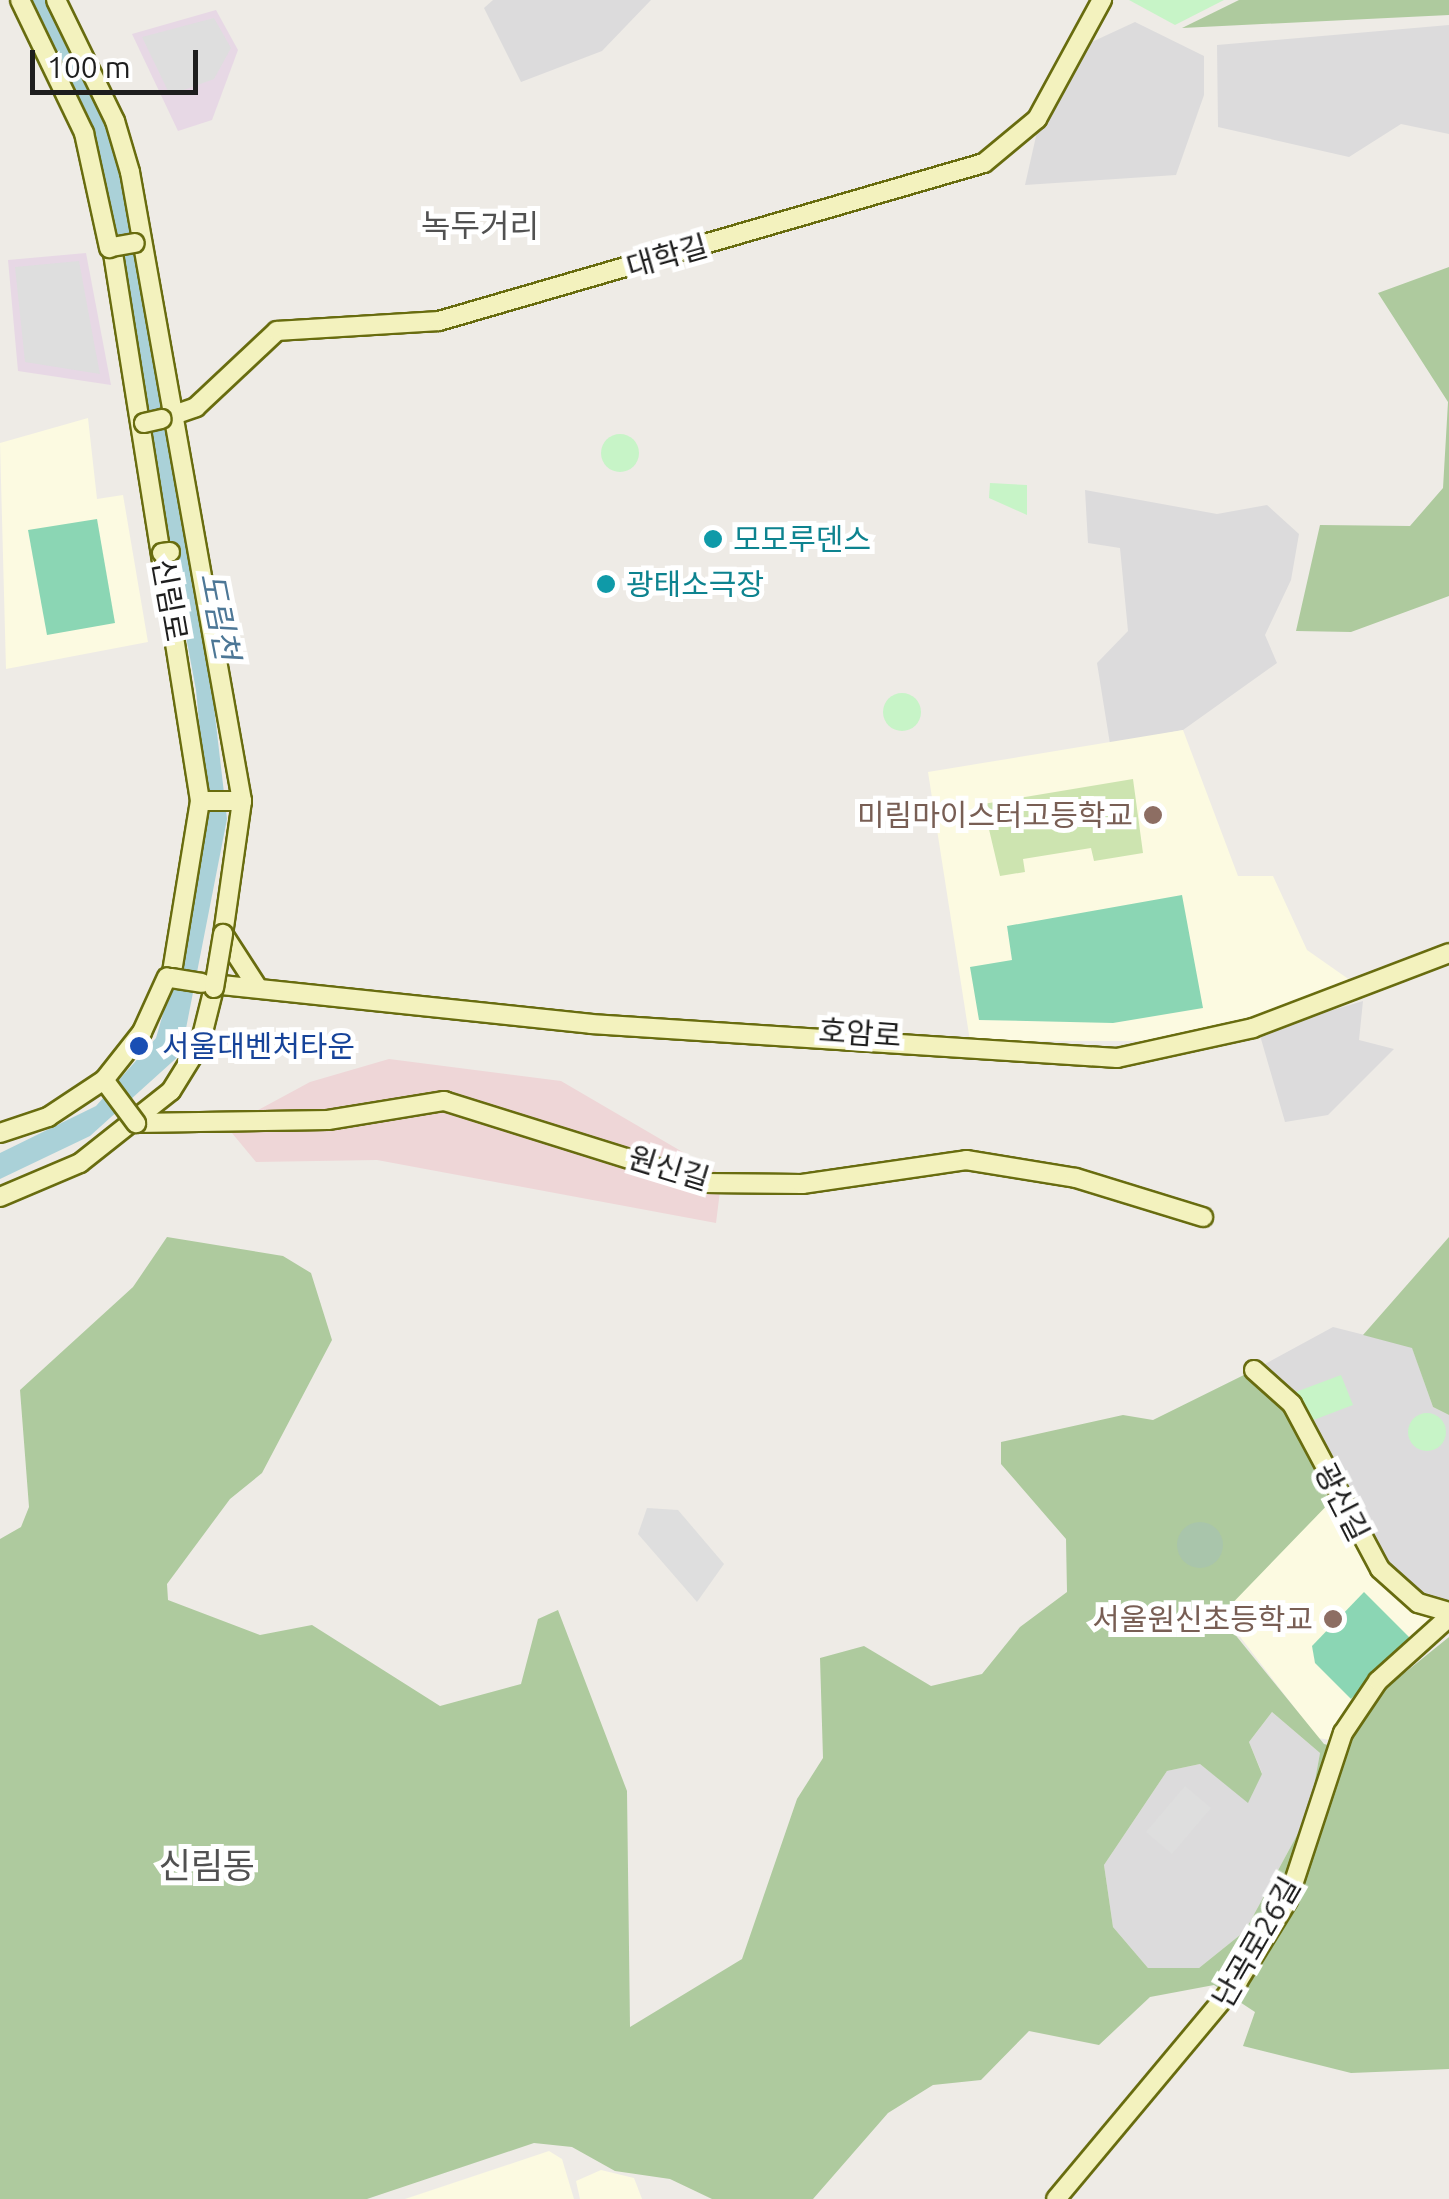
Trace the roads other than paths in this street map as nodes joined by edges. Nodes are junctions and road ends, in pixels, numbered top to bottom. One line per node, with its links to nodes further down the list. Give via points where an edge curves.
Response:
1 (20, 0): 6 (main road, 신림로, bridge)
2 (56, 0): 5 (main road, 신림로)
3 (1092, 0): 9 (main road, via 1031,115 981,155 436,314 274,324 192,399)
4 (1102, 0): 9 (main road, 대학길, via 1037,120 984,164 439,322 277,331)
5 (115, 121): 6 (main road); 7 (main road, 신림로)
6 (84, 132): 8 (main road, 신림로, bridge)
7 (138, 242): 8 (main road, bridge); 9 (main road, 신림로)
8 (110, 247): 10 (main road, 신림로)
9 (171, 410): 10 (main road, bridge); 11 (main road, 신림로)
10 (142, 423): 12 (main road, 신림로)
11 (202, 547): 12 (main road); 14 (main road, 신림로)
12 (162, 554): 13 (main road, 신림로)
13 (202, 801): 14 (main road); 18 (main road, 신림로)
14 (242, 802): 15 (main road, 신림로)
15 (222, 934): 19 (main road, 신림로, bridge); 20 (main road)
16 (1449, 945): 20 (main road, 호암로, via 1252,1023 1115,1048)
17 (1449, 953): 20 (main road, via 1253,1028 1117,1058 759,1038)
18 (169, 977): 19 (main road, bridge); 22 (main road, 신림로, bridge, via 142,1032)
19 (209, 984): 20 (main road); 21 (main road)
20 (256, 987): 21 (main road)
21 (209, 1013): 23 (main road, via 183,1076)
22 (104, 1080): 23 (main road, bridge); 24 (main road, 신림로, bridge, via 48,1117)
23 (136, 1123): 25 (main road, via 42,1184); 26 (main road, 원신길, via 328,1120 444,1101 485,1106 705,1183 802,1184 966,1160 1076,1178)
24 (0, 1133)
25 (0, 1197)
26 (1203, 1217)
27 (1254, 1370): 28 (main road, 광신길, via 1292,1404 1380,1570 1410,1598)
28 (1449, 1615): 29 (main road, 난곡로26길, via 1373,1687 1343,1732 1288,1900 1238,1981)
29 (1056, 2199)

